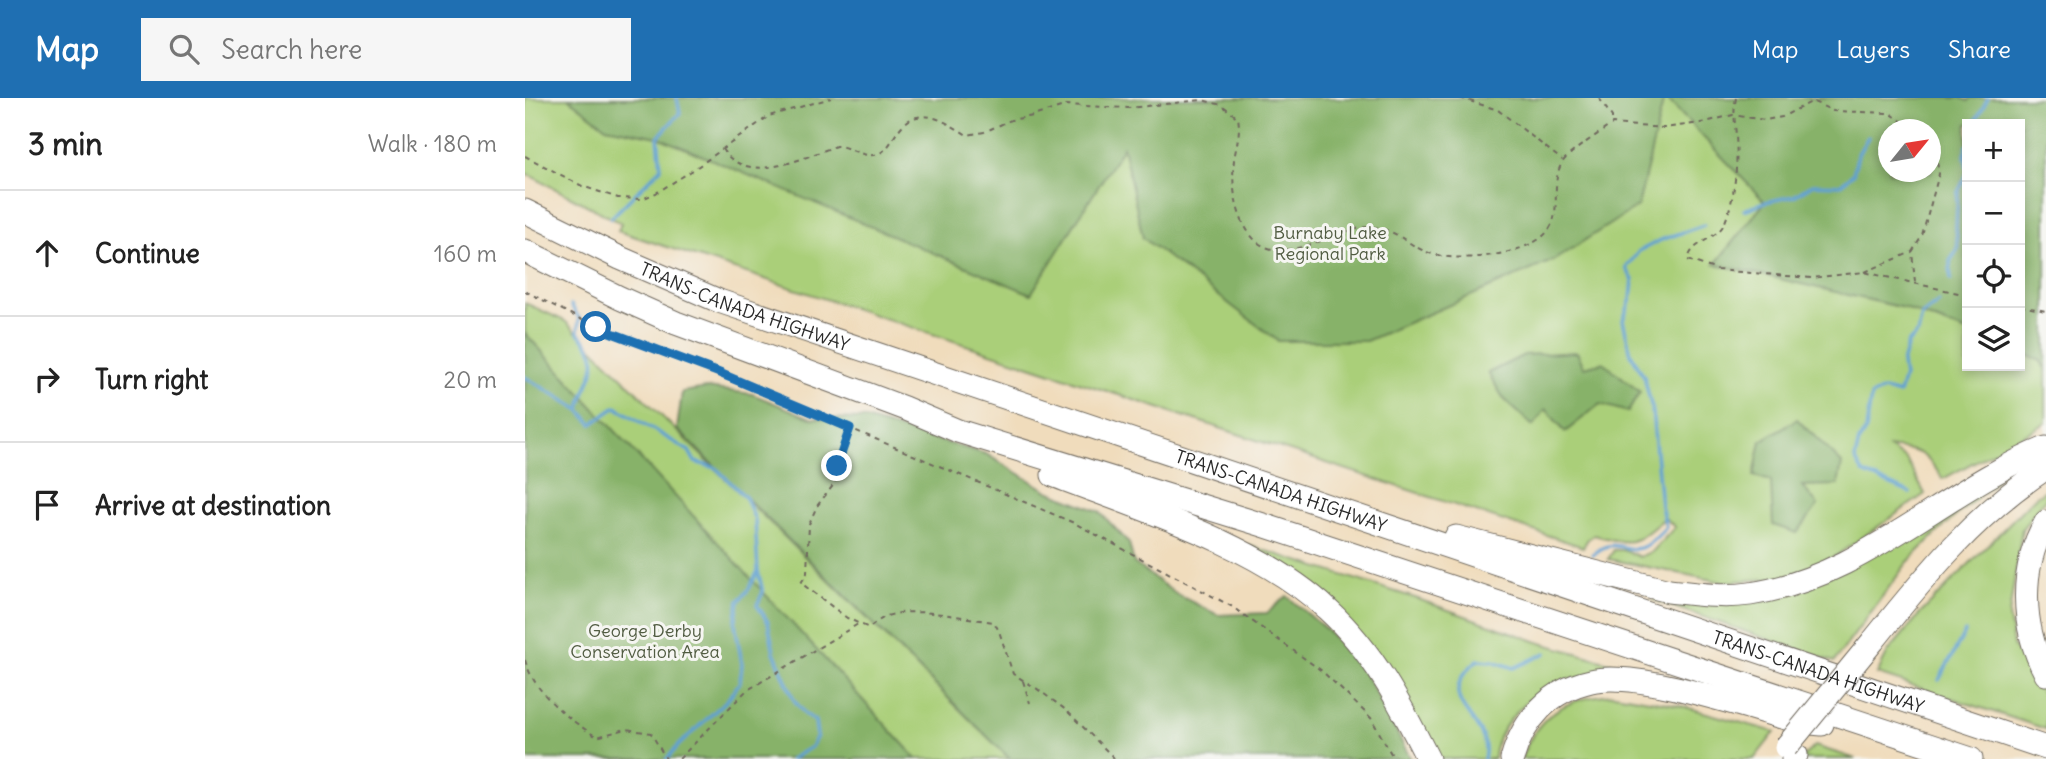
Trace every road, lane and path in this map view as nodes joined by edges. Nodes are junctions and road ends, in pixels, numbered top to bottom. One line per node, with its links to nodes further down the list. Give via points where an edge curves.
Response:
1 (831, 98): 9 (path, via 769,116)
2 (1460, 98): 11 (path, via 1499,110)
3 (1599, 98): 8 (path)
4 (1736, 98): 6 (path)
5 (1813, 100): 6 (path, via 1782,117 1765,120); 7 (path, via 1833,111 1891,113)
6 (1733, 115): 8 (path, via 1664,128); 16 (path, via 1734,189 1726,221 1692,250 1688,260 1717,270 1811,278)
7 (1899, 119)
8 (1612, 124): 11 (path)
9 (722, 149): 10 (path, via 656,193 629,200 582,186); 11 (path, via 735,162 779,167 836,146 866,155 879,153 890,146 908,120 928,115 967,135 1067,105 1128,108 1202,100 1222,105 1237,118 1234,190 1242,219 1260,244 1274,250 1293,248 1369,227 1395,232 1423,250 1452,258 1492,255 1542,237 1555,220 1556,186)
10 (525, 156)
11 (1563, 161)
12 (1937, 182): 15 (path, via 1922,236)
13 (525, 211): 27 (highway, TRANS-CANADA HIGHWAY, via 719,301)
14 (525, 251): 23 (highway, TRANS-CANADA HIGHWAY, via 676,323)
15 (1912, 252): 16 (path); 17 (path)
16 (1864, 272): 17 (path)
17 (1915, 283): 19 (path)
18 (525, 291): 22 (path, via 596,327)
19 (1962, 294)
20 (2025, 307): 21 (path)
21 (2046, 311)
22 (850, 428): 29 (path, via 835,483 809,524 807,573 801,583); 41 (path, via 1074,523 1231,606 1322,671 1371,718)
23 (958, 431): 35 (highway, TRANS-CANADA HIGHWAY, via 1263,525); 42 (highway, via 991,450 1229,546 1295,583 1359,643 1394,694)
24 (2046, 448): 27 (highway, via 1980,481 1846,564 1807,580 1749,594 1659,589 1481,542)
25 (2046, 468): 30 (highway, via 1971,527 1926,575)
26 (2046, 483): 30 (highway, via 1984,531)
27 (1377, 522): 36 (highway, TRANS-CANADA HIGHWAY)
28 (2046, 522): 32 (highway, via 2029,564 2027,605 2033,642)
29 (858, 624): 33 (path, via 869,628 885,616 911,612 994,622 1013,674); 39 (path, via 746,691)
30 (1878, 645): 37 (highway)
31 (525, 660): 38 (path, via 528,671 571,721 597,737 626,729 651,733)
32 (2046, 674)
33 (1023, 680): 34 (path); 40 (path, via 1075,718)
34 (1030, 703)
35 (1880, 730): 43 (highway, via 1800,722 1636,681 1593,680 1563,691 1540,708 1521,733); 44 (highway, TRANS-CANADA HIGHWAY)
36 (2046, 748)
37 (1788, 755)
38 (666, 759)
39 (679, 759)
40 (1115, 759)
41 (1394, 759)
42 (1427, 759)
43 (1512, 759)
44 (1971, 759)

